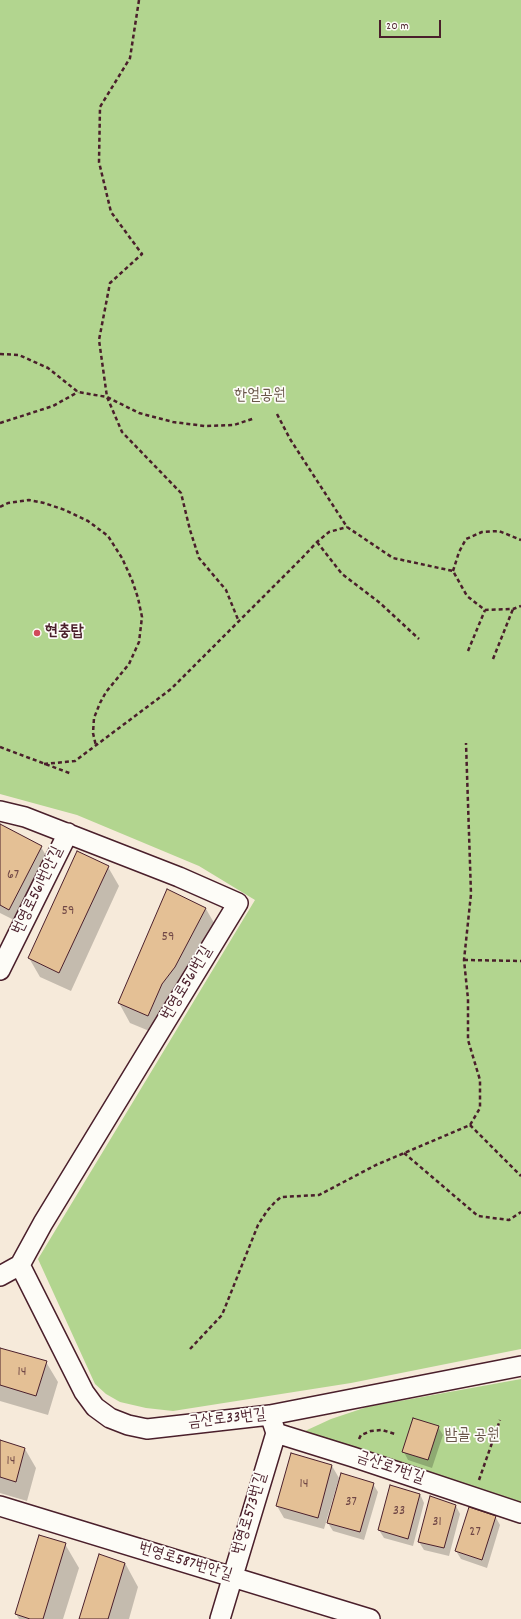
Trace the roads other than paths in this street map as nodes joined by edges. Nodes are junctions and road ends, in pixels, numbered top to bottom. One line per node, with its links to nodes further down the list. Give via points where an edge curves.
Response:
1 (0, 812): 2 (street, 번영로561번길, via 25,817)
2 (68, 833): 3 (street, 번영로561번안길); 4 (street, 번영로561번길, via 238,903 42,1223)
3 (0, 970)
4 (20, 1265): 5 (street); 7 (street, 금산로33번길, via 84,1392 95,1407 110,1418 147,1429)
5 (0, 1276)
6 (521, 1366): 7 (street, 금산로33번길)
7 (273, 1424): 9 (street, 금산로7번길, via 353,1457); 10 (street, 번영로573번길)
8 (0, 1506): 10 (street, 번영로587번안길)
9 (521, 1513)
10 (233, 1577): 11 (street, 번영로573번길); 12 (street, 번영로587번안길)
11 (220, 1619)
12 (370, 1619)

